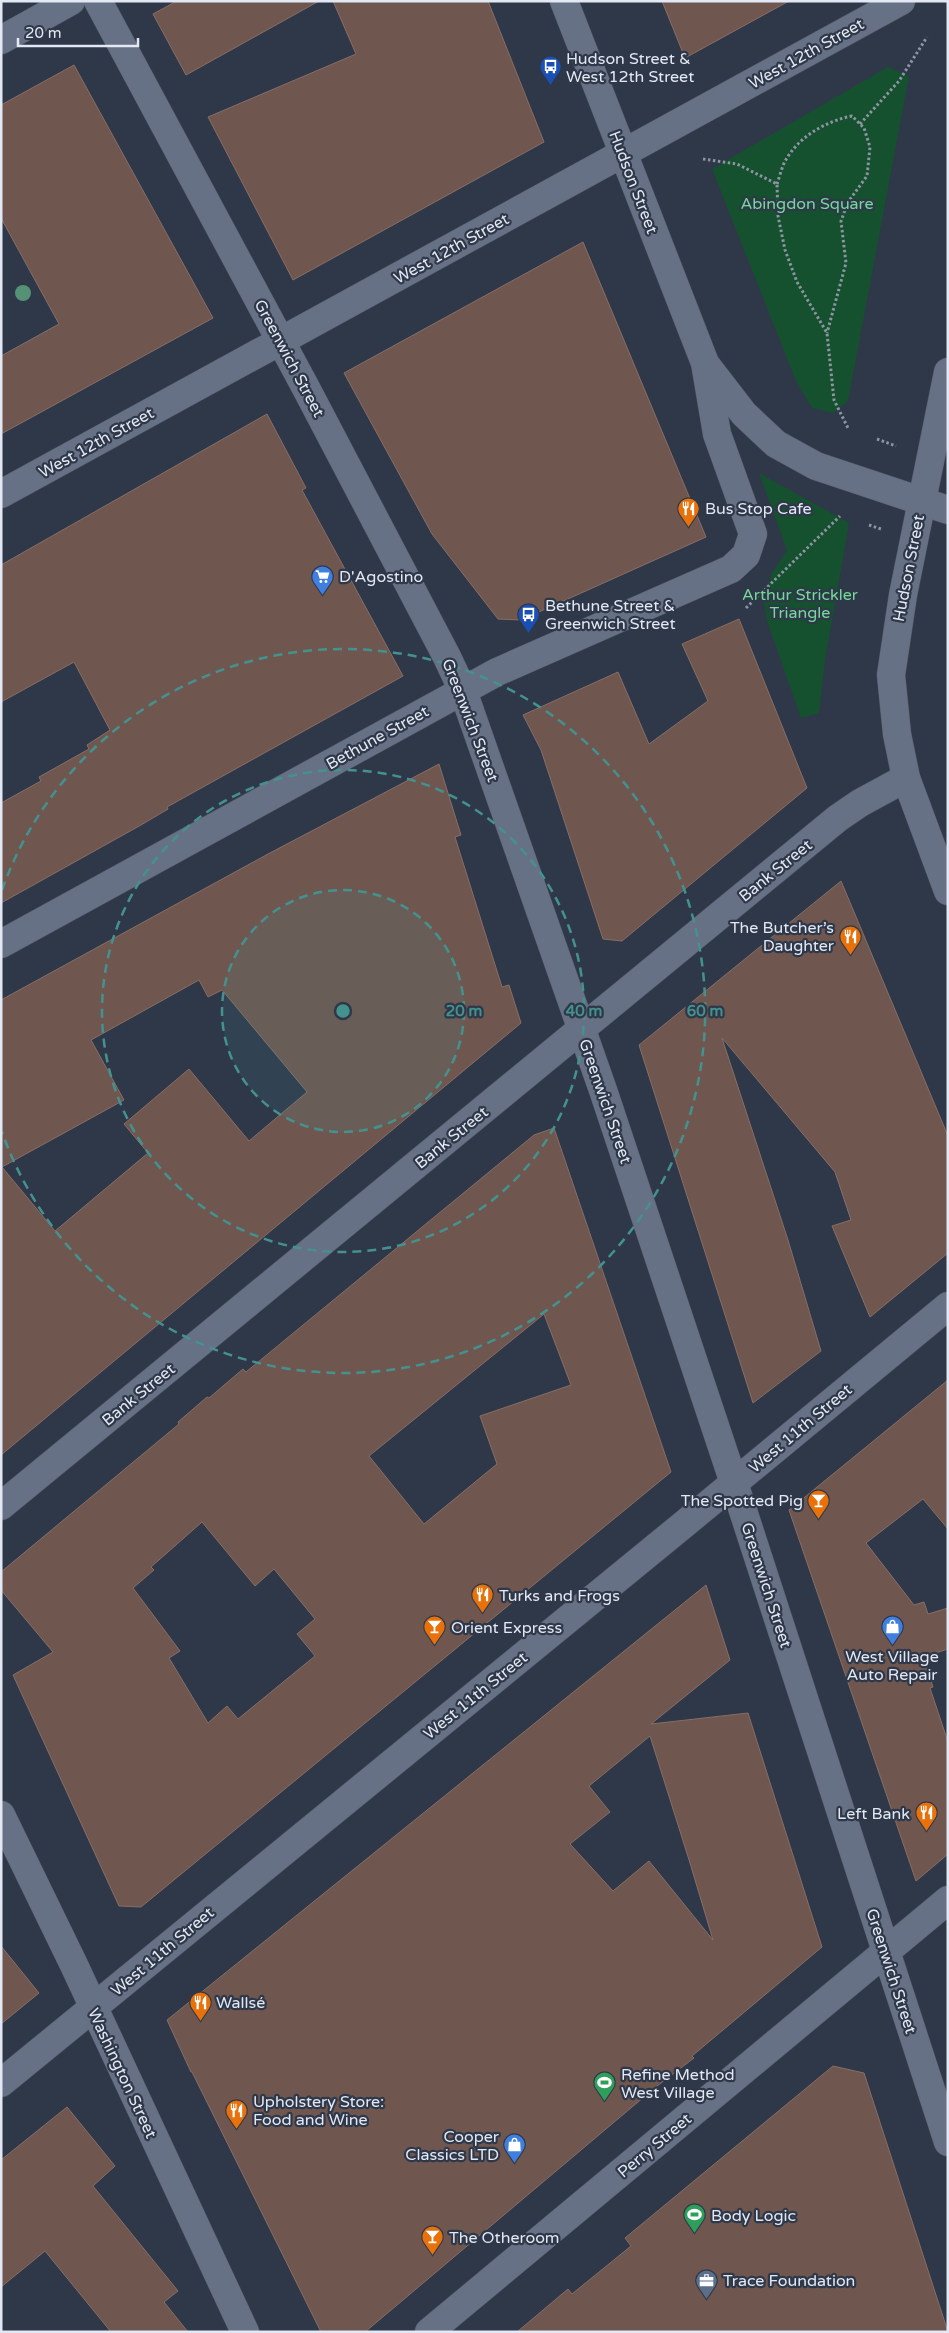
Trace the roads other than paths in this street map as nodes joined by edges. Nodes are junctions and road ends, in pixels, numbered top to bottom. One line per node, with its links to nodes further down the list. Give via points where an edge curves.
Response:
1 (71, 1): 5 (street)
2 (98, 1): 7 (street, Greenwich Street)
3 (564, 1): 6 (street, Hudson Street)
4 (901, 1): 6 (street, West 12th Street)
5 (1, 40)
6 (623, 153): 7 (street, West 12th Street); 8 (street, Hudson Street)
7 (280, 341): 10 (street, West 12th Street); 14 (street, Greenwich Street)
8 (705, 363): 11 (street, Hudson Street, via 744,414 776,444 816,466); 13 (street, Hudson Street, via 717,434 753,534)
9 (948, 372): 11 (street)
10 (1, 494)
11 (921, 500): 12 (street); 15 (street, Hudson Street, via 896,630 891,675 897,734)
12 (948, 510)
13 (752, 542): 14 (street, Bethune Street, via 746,556 731,569)
14 (463, 690): 17 (street, Bethune Street); 18 (street, Greenwich Street)
15 (906, 778): 16 (street, Hudson Street); 18 (street, Bank Street, via 838,818)
16 (948, 891)
17 (1, 944)
18 (582, 1029): 20 (street, Greenwich Street); 21 (street, Bank Street)
19 (948, 1306): 20 (street, West 11th Street)
20 (734, 1483): 24 (street, Greenwich Street); 25 (street, West 11th Street)
21 (1, 1506)
22 (1, 1815): 25 (street, Washington Street)
23 (948, 1900): 24 (street, Perry Street)
24 (886, 1952): 27 (street, Greenwich Street); 29 (street, Perry Street)
25 (93, 2008): 26 (street, West 11th Street); 28 (street, Washington Street)
26 (1, 2082)
27 (948, 2142)
28 (245, 2332)
29 (429, 2332)

